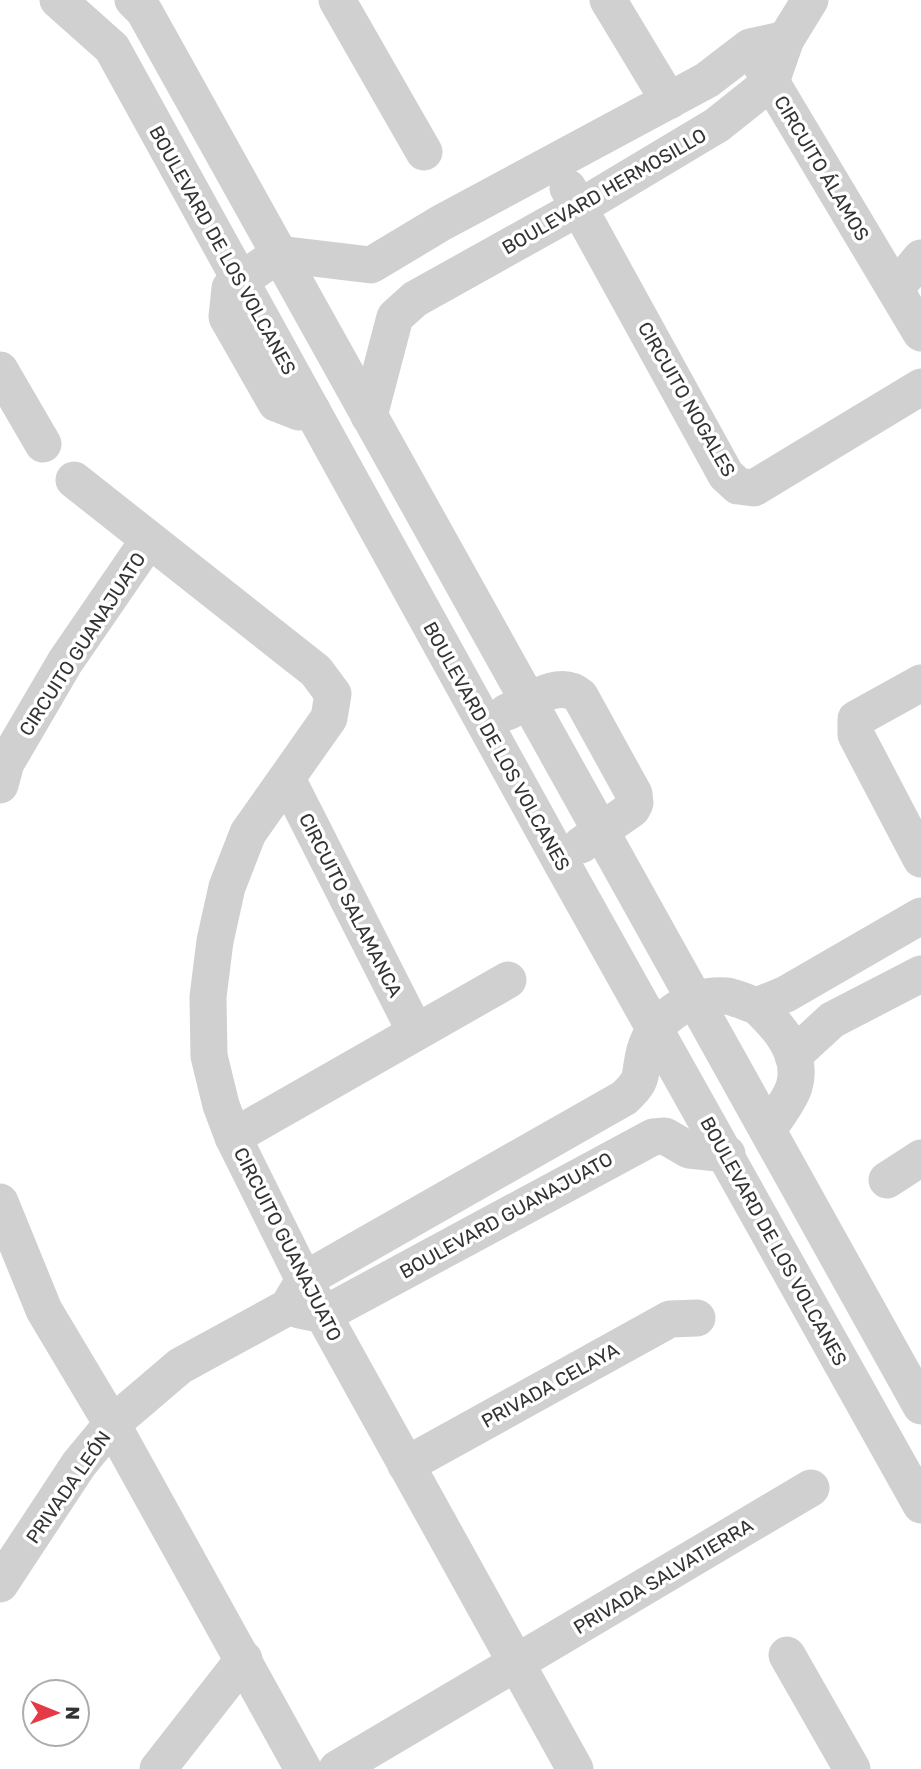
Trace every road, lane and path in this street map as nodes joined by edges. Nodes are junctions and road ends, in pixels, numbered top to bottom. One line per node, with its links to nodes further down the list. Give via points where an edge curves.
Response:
1 (58, 0): 8 (street, BOULEVARD DE LOS VOLCANES)
2 (337, 0): 11 (street)
3 (608, 0): 10 (street)
4 (810, 0): 6 (street)
5 (141, 4): 8 (street); 14 (street)
6 (786, 39): 7 (street); 9 (street)
7 (750, 47): 9 (street, CIRCUITO ÁLAMOS); 10 (street, via 707,80)
8 (112, 48): 17 (street, BOULEVARD DE LOS VOLCANES)
9 (771, 82): 13 (street, BOULEVARD HERMOSILLO, via 717,125); 18 (street, CIRCUITO ÁLAMOS)
10 (669, 101): 12 (street)
11 (424, 152)
12 (553, 165): 13 (street, CIRCUITO NOGALES); 16 (street)
13 (580, 207): 19 (street, BOULEVARD HERMOSILLO, via 415,299); 22 (street, CIRCUITO NOGALES, via 726,475 738,486 754,488)
14 (279, 254): 16 (street); 17 (street); 23 (street)
15 (921, 258): 18 (street)
16 (371, 265): 19 (street)
17 (240, 279): 29 (street, BOULEVARD DE LOS VOLCANES)
18 (895, 289): 20 (street, CIRCUITO ÁLAMOS)
19 (395, 317): 23 (street)
20 (921, 333)
21 (0, 370): 24 (street)
22 (921, 387)
23 (369, 416): 28 (street)
24 (43, 444)
25 (74, 480): 26 (street)
26 (148, 541): 30 (street, CIRCUITO GUANAJUATO, via 316,671 333,694 329,718); 31 (street, CIRCUITO GUANAJUATO, via 65,662 6,763)
27 (921, 683): 33 (street, via 856,719 856,735)
28 (528, 702): 29 (street); 32 (street)
29 (484, 722): 34 (street, BOULEVARD DE LOS VOLCANES)
30 (287, 779): 41 (street, CIRCUITO SALAMANCA); 45 (street, CIRCUITO GUANAJUATO, via 248,833 215,941 208,997 209,1056)
31 (0, 785)
32 (602, 831): 34 (street); 38 (street)
33 (921, 859)
34 (560, 860): 40 (street, BOULEVARD DE LOS VOLCANES)
35 (921, 916): 39 (street)
36 (921, 974): 42 (street, via 832,1020)
37 (508, 980): 41 (street)
38 (696, 1000): 39 (street, via 726,996); 40 (street, via 678,1008); 44 (street)
39 (757, 1006): 42 (street, via 780,1028)
40 (656, 1029): 43 (street, via 646,1049); 47 (street, BOULEVARD DE LOS VOLCANES)
41 (415, 1031): 45 (street)
42 (793, 1056): 44 (street, via 793,1087)
43 (640, 1083): 46 (street, via 648,1112); 51 (street, via 624,1098)
44 (768, 1130): 54 (street)
45 (233, 1136): 51 (street, CIRCUITO GUANAJUATO)
46 (665, 1136): 47 (street, via 689,1150); 52 (street, BOULEVARD GUANAJUATO, via 653,1137 594,1166)
47 (727, 1154): 58 (street, BOULEVARD DE LOS VOLCANES)
48 (921, 1158): 49 (street)
49 (887, 1180)
50 (0, 1202): 55 (street, via 44,1310)
51 (296, 1294): 52 (street); 55 (street, via 180,1366)
52 (323, 1315): 56 (street, CIRCUITO GUANAJUATO)
53 (697, 1318): 56 (street, PRIVADA CELAYA, via 670,1319)
54 (921, 1406)
55 (112, 1424): 59 (street, PRIVADA LEÓN, via 79,1464); 61 (street)
56 (406, 1465): 62 (street, CIRCUITO GUANAJUATO)
57 (811, 1488): 62 (street, PRIVADA SALVATIERRA)
58 (921, 1506)
59 (0, 1584)
60 (787, 1655): 67 (street)
61 (244, 1659): 63 (street); 64 (street)
62 (516, 1663): 65 (street, PRIVADA SALVATIERRA); 66 (street, CIRCUITO GUANAJUATO)
63 (158, 1769)
64 (303, 1769)
65 (337, 1769)
66 (575, 1769)
67 (852, 1769)

